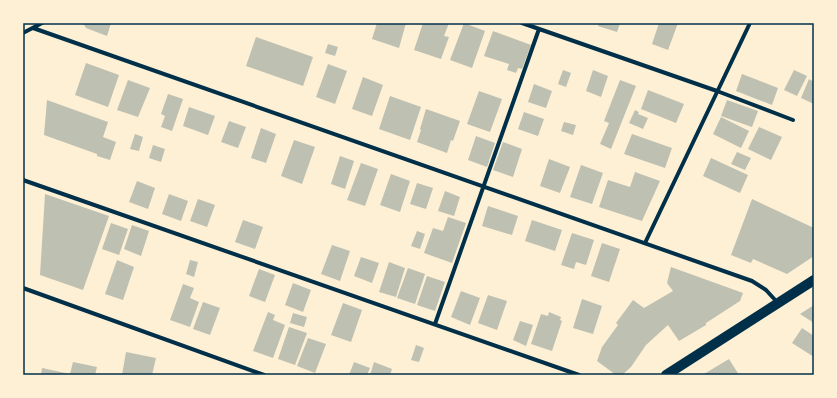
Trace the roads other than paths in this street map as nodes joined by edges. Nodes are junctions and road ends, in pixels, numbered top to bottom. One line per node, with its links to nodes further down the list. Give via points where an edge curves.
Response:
1 (42, 23): 4 (street)
2 (522, 23): 5 (street)
3 (750, 23): 7 (street)
4 (33, 28): 6 (street); 10 (street)
5 (539, 29): 7 (street); 10 (street)
6 (23, 33)
7 (717, 91): 8 (street); 11 (street)
8 (793, 120)
9 (23, 180): 15 (street)
10 (483, 186): 11 (street); 15 (street)
11 (645, 243): 14 (street, via 752,281 766,290)
12 (814, 280): 14 (main road)
13 (23, 288): 16 (street)
14 (778, 303): 18 (main road)
15 (434, 324): 17 (street)
16 (264, 375)
17 (580, 375)
18 (666, 375)

